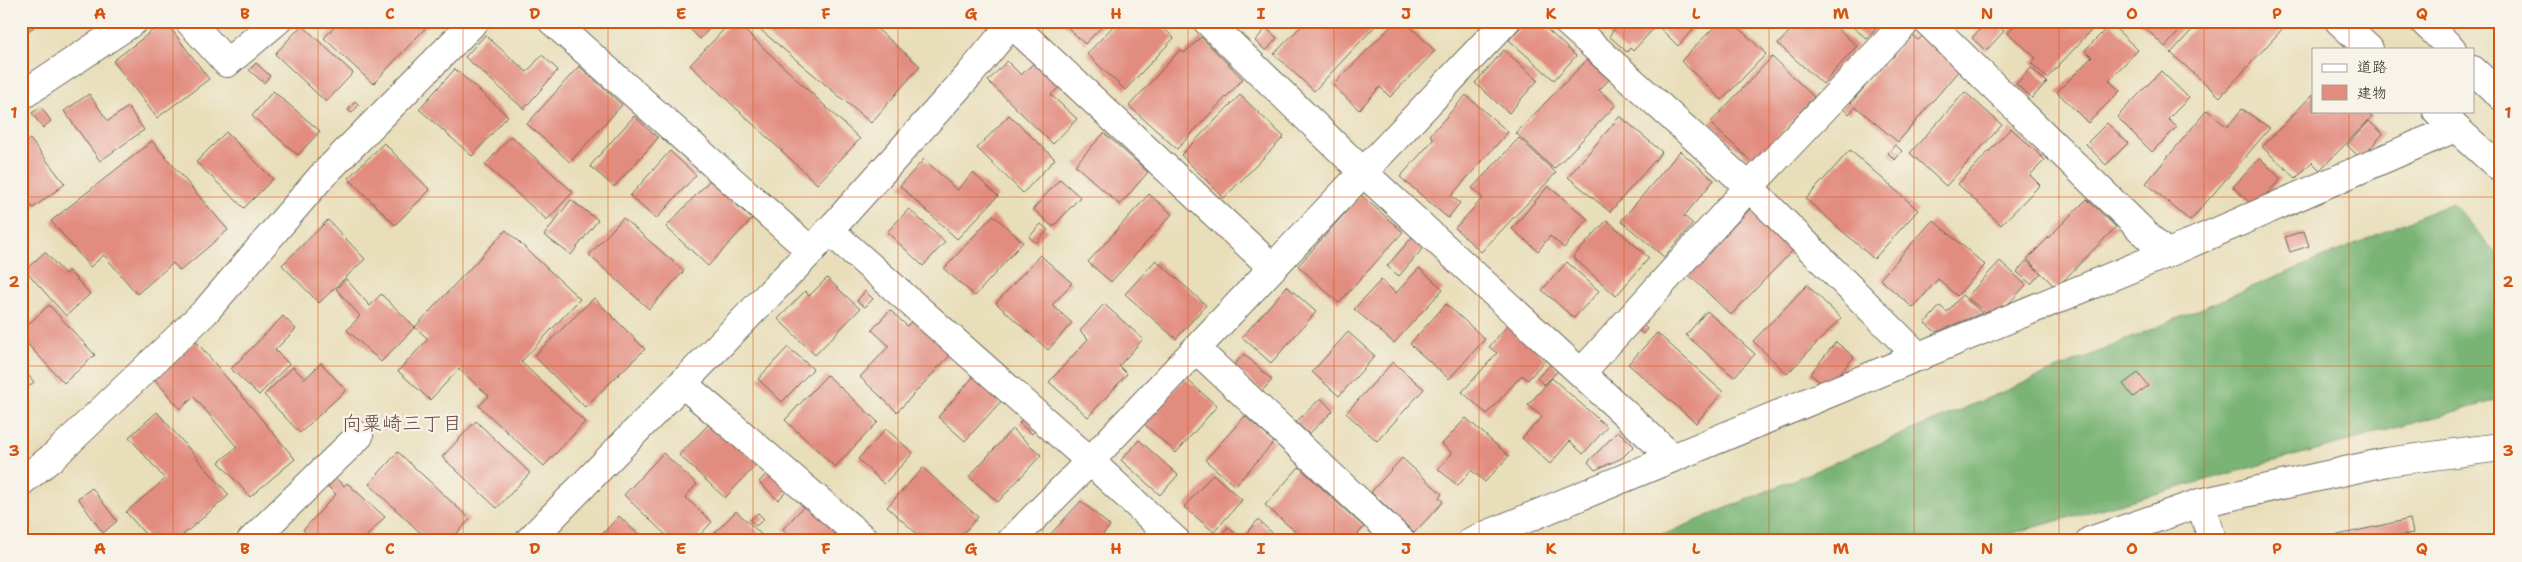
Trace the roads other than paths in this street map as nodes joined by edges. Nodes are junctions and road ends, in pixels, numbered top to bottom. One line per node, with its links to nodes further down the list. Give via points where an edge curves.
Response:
1 (134, 21): 17 (street)
2 (190, 21): 3 (street, via 228,63)
3 (277, 21)
4 (475, 21): 35 (street, via 321,177 205,312 54,456)
5 (552, 21): 24 (street)
6 (1207, 21): 21 (street)
7 (1506, 21): 21 (street)
8 (1566, 21): 22 (street)
9 (1908, 21): 22 (street)
10 (1927, 21): 25 (street)
11 (2339, 21): 14 (street)
12 (2423, 21): 15 (street)
13 (1013, 23): 23 (street); 26 (street)
14 (2368, 48)
15 (2451, 48)
16 (2474, 71): 18 (street)
17 (21, 96)
18 (2501, 96)
19 (2446, 120): 20 (street); 25 (street)
20 (2501, 169)
21 (1364, 173): 26 (street); 29 (street)
22 (1749, 187): 28 (street); 29 (street)
23 (829, 230): 24 (street); 34 (street)
24 (811, 251): 30 (street)
25 (2166, 254): 28 (street)
26 (1272, 267): 27 (street)
27 (1196, 349): 34 (street); 42 (street)
28 (1920, 357): 33 (street)
29 (1582, 372): 33 (street)
30 (682, 383): 38 (street); 39 (street)
31 (359, 436): 37 (street)
32 (2501, 447): 36 (street, via 2386,462)
33 (1672, 457): 43 (street)
34 (1090, 461): 40 (street); 41 (street)
35 (21, 482)
36 (2200, 503): 44 (street); 45 (street)
37 (256, 539)
38 (529, 541)
39 (866, 541)
40 (1011, 541)
41 (1176, 541)
42 (1401, 541)
43 (1472, 541)
44 (2090, 541)
45 (2213, 541)

